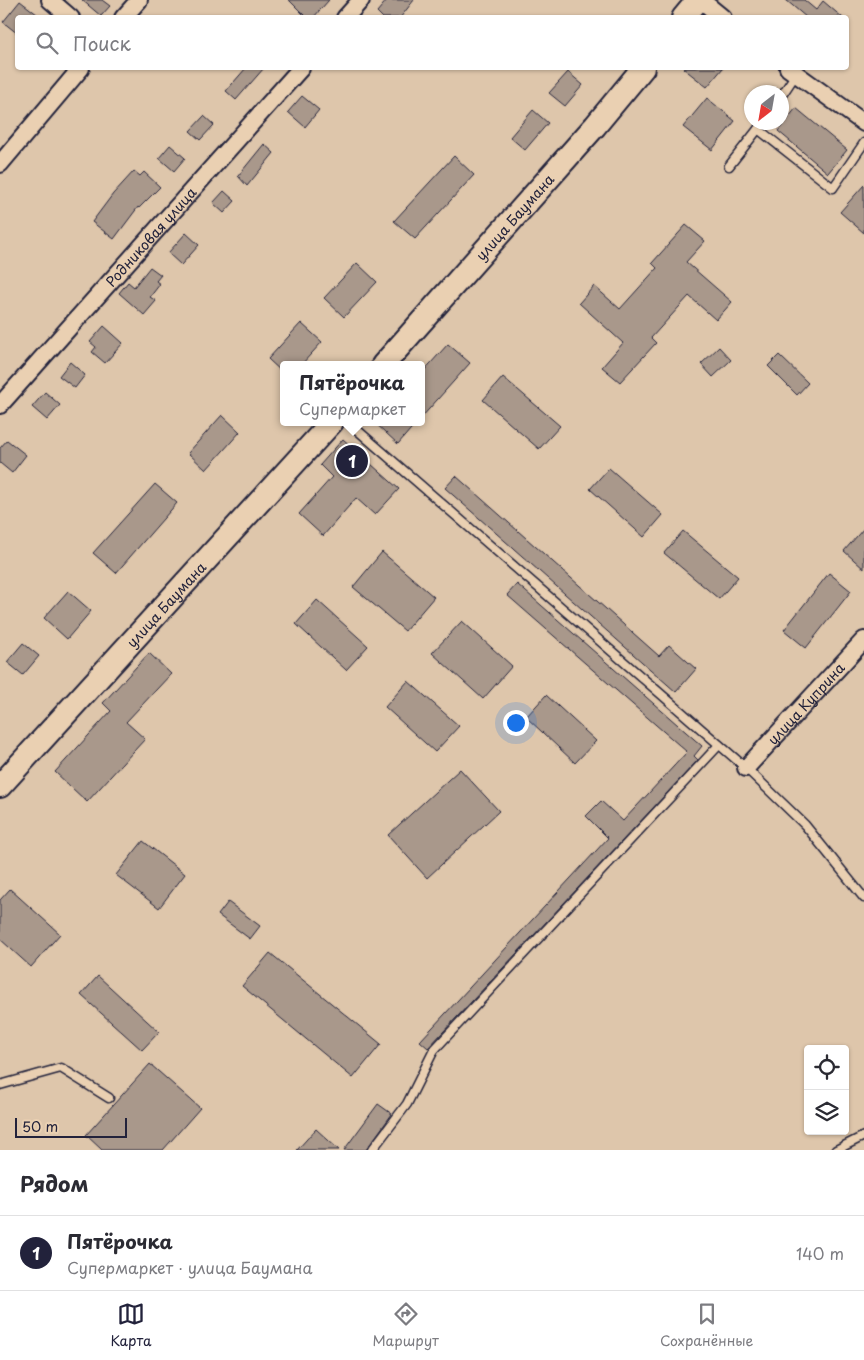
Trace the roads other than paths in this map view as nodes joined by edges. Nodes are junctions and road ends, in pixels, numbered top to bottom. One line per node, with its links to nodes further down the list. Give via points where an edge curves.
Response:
1 (50, 0): 5 (street)
2 (139, 0): 6 (street)
3 (361, 0): 7 (street)
4 (699, 0): 8 (street); 9 (street)
5 (68, 15)
6 (126, 15)
7 (348, 15)
8 (686, 15)
9 (719, 15)
10 (79, 70): 19 (street)
11 (299, 70): 22 (street, Родниковая улица)
12 (641, 70): 21 (street, улица Баумана)
13 (792, 70): 14 (lane); 15 (street)
14 (786, 85)
15 (864, 123)
16 (757, 130): 20 (lane)
17 (765, 130): 18 (lane, via 832,188)
18 (864, 143)
19 (0, 164)
20 (729, 166)
21 (387, 361)
22 (0, 405)
23 (328, 426): 28 (street, улица Баумана)
24 (353, 426): 26 (lane)
25 (864, 640): 27 (street, улица Куприна)
26 (719, 745): 27 (lane); 33 (lane, via 434,1050 407,1104)
27 (746, 768): 29 (lane, via 805,826)
28 (0, 786)
29 (864, 898)
30 (0, 1085): 31 (lane, via 61,1068)
31 (109, 1098)
32 (864, 1136): 34 (lane)
33 (372, 1150)
34 (836, 1150)

